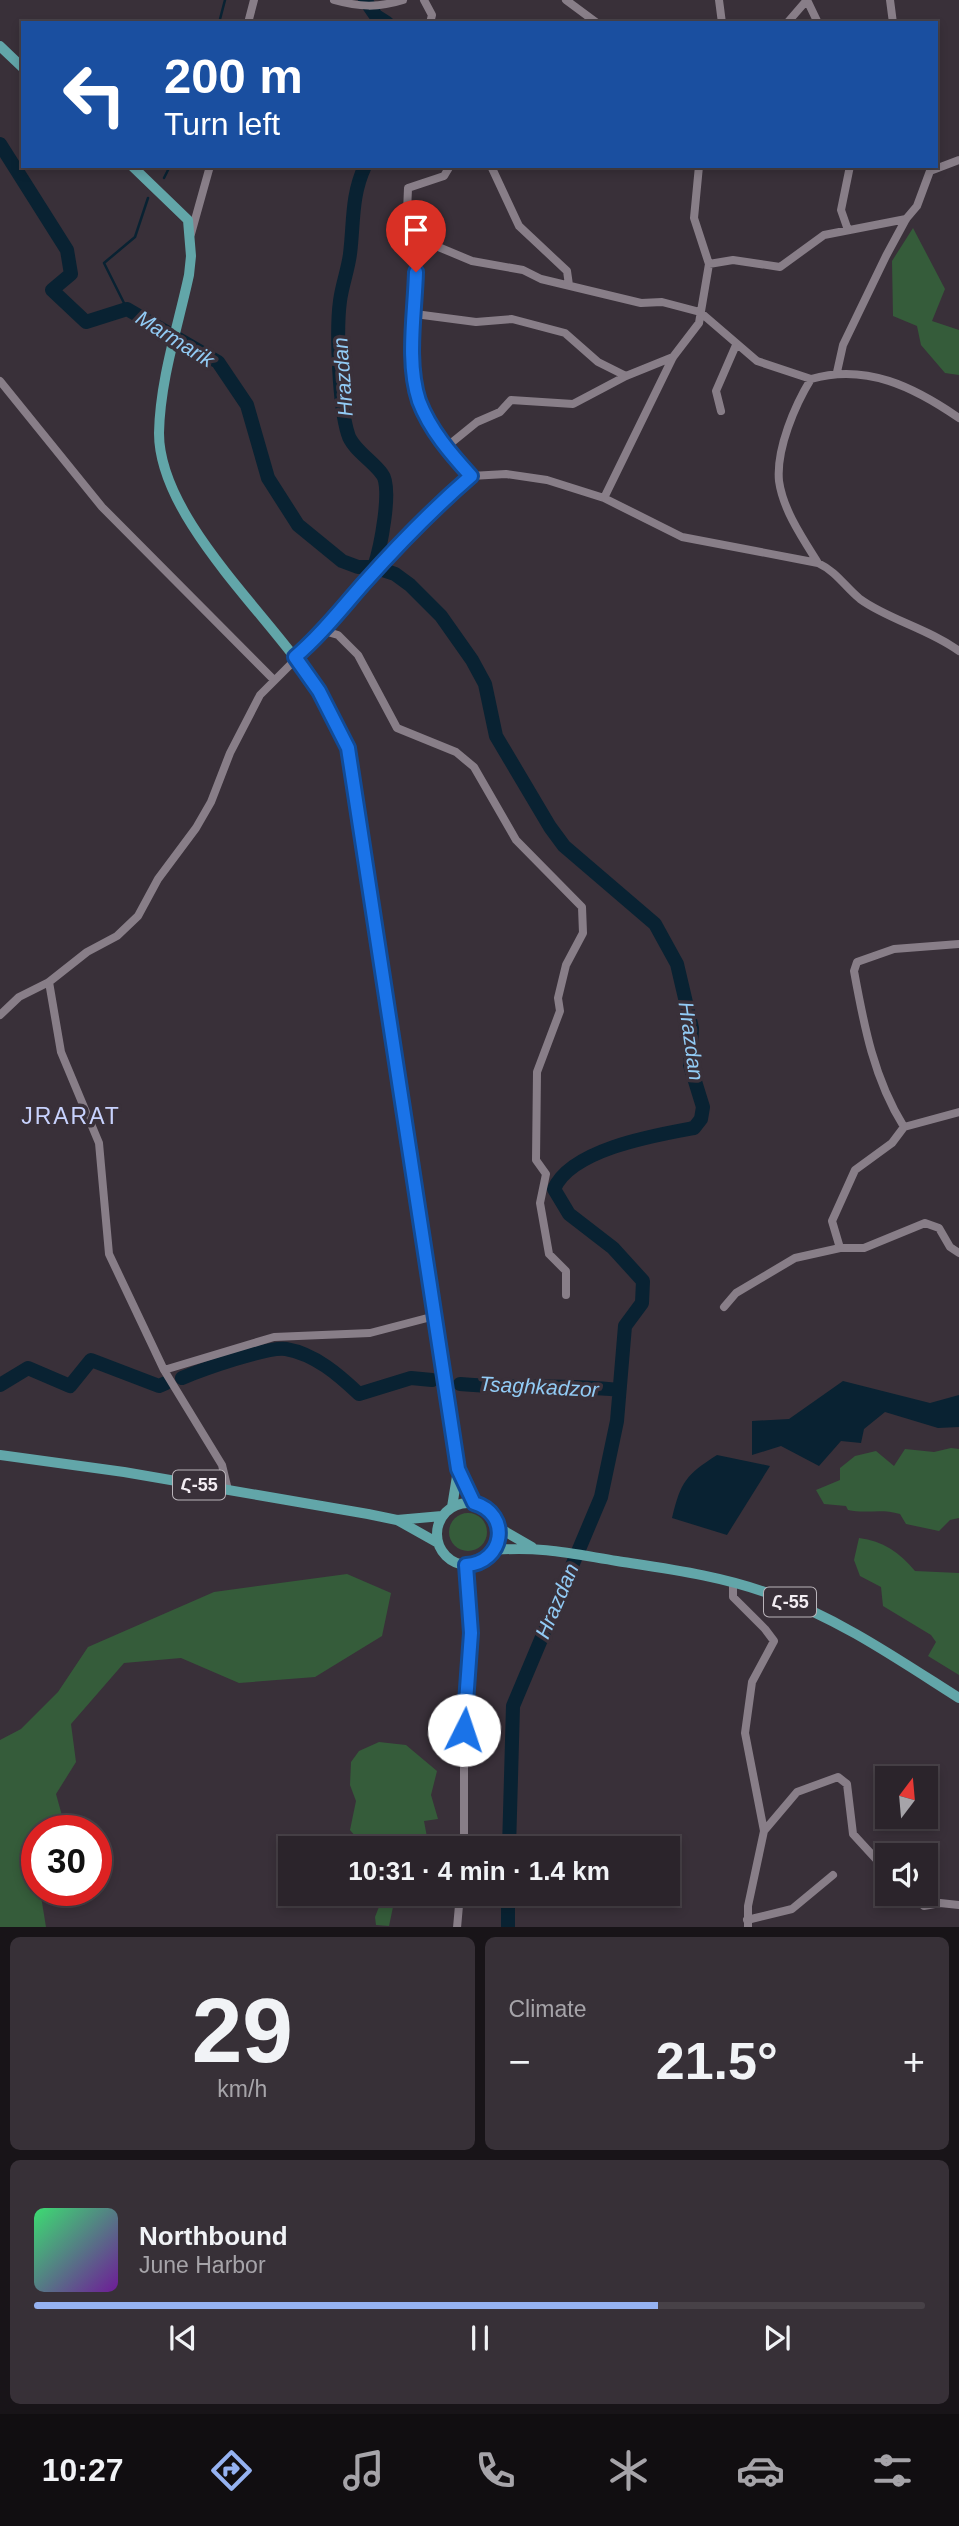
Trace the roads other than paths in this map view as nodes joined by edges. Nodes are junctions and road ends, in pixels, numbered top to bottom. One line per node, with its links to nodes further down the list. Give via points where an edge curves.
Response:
1 (254, 0): 9 (street)
2 (334, 0): 3 (street, via 359,7)
3 (403, 0)
4 (424, 0): 10 (street)
5 (566, 0): 11 (street)
6 (719, 0): 12 (street)
7 (807, 0): 13 (street); 14 (street)
8 (890, 0): 15 (street)
9 (249, 21)
10 (430, 21)
11 (594, 21)
12 (722, 21)
13 (789, 21)
14 (817, 21)
15 (893, 21)
16 (0, 46): 17 (main road)
17 (21, 66)
18 (959, 160): 26 (street)
19 (134, 168): 29 (main road, via 188,220)
20 (208, 168): 29 (street)
21 (449, 168): 30 (street, via 444,176 408,188 406,237)
22 (492, 168): 32 (street, via 519,226 567,271)
23 (699, 168): 31 (street, via 694,218)
24 (850, 168): 28 (street, via 841,210)
25 (938, 168): 27 (street, via 930,171 917,206)
26 (938, 168)
27 (906, 219): 28 (street); 37 (street, via 843,345)
28 (848, 230): 31 (street, via 824,235 780,267 733,260)
29 (190, 239): 49 (main road, via 191,256 159,434 164,470 181,511)
30 (417, 250): 32 (street, via 424,241 472,261 523,270); 34 (street)
31 (709, 264): 33 (street)
32 (569, 285): 33 (street)
33 (700, 312): 35 (street); 36 (street, via 699,323)
34 (415, 314): 38 (street, via 476,322 512,319 565,333 598,362); 43 (street, via 413,358 419,400)
35 (736, 345): 39 (street, via 757,361); 41 (street, via 716,391)
36 (673, 357): 38 (street); 45 (street)
37 (837, 372): 39 (street); 42 (street, via 878,376 919,392)
38 (626, 376): 43 (street, via 573,404 511,400)
39 (811, 379): 46 (street, via 783,449 779,481 795,526)
40 (0, 381): 50 (street, via 102,507)
41 (721, 411)
42 (959, 418)
43 (445, 448): 44 (street)
44 (471, 476): 45 (street, via 506,474 547,480); 47 (street, via 366,581)
45 (604, 498): 46 (street, via 682,537)
46 (818, 564): 48 (street, via 832,570 861,600)
47 (324, 631): 49 (street); 58 (street, via 338,635 358,655 397,728 456,752 474,767 516,840 582,907 583,933 566,965 558,998 560,1011 537,1072 536,1160 546,1174 540,1203 549,1254 566,1271)
48 (959, 651)
49 (295, 657): 50 (street); 60 (main road, via 319,691 348,748)
50 (273, 679): 52 (street, via 243,727 197,828 158,879 138,916 117,936 87,952)
51 (959, 944): 55 (street, via 894,949 857,962 854,971 869,1047 889,1102)
52 (49, 982): 53 (street); 61 (street, via 61,1052 99,1143 109,1254)
53 (0, 1015)
54 (959, 1112): 55 (street)
55 (904, 1127): 56 (street, via 892,1143 855,1170 846,1184 832,1222)
56 (840, 1248): 57 (street, via 864,1248 925,1223 939,1228 950,1248); 59 (street, via 794,1258 736,1293)
57 (959, 1253)
58 (566, 1295)
59 (724, 1307)
60 (435, 1316): 61 (street, via 370,1333 274,1337); 63 (main road)
61 (164, 1370): 64 (street, via 222,1465)
62 (0, 1455): 64 (main road, Հ-55)
63 (458, 1469): 65 (main road); 66 (main road)
64 (228, 1490): 68 (main road, Հ-55)
65 (474, 1503): 66 (main road); 69 (main road, Հ-55, via 488,1510)
66 (452, 1507): 67 (main road)
67 (442, 1516): 68 (main road, Հ-55); 70 (main road)
68 (397, 1520): 70 (main road, Հ-55)
69 (499, 1528): 71 (main road, Հ-55); 72 (main road)
70 (438, 1543): 73 (main road, Հ-55, via 449,1558)
71 (533, 1547): 72 (main road, Հ-55); 74 (main road, Հ-55)
72 (495, 1550): 73 (main road, Հ-55, via 480,1563)
73 (466, 1565): 77 (street, via 471,1633 464,1730)
74 (733, 1583): 75 (main road, Հ-55, via 804,1607 868,1640); 76 (street, via 733,1597 774,1641 752,1682 745,1733)
75 (959, 1698)
76 (764, 1831): 78 (street, via 797,1792 838,1777 847,1784 853,1834); 83 (street)
77 (464, 1836)
78 (875, 1858)
79 (833, 1875): 83 (street, via 792,1909)
80 (938, 1903): 81 (street)
81 (959, 1905)
82 (459, 1906): 84 (street)
83 (748, 1924)
84 (457, 1927)

